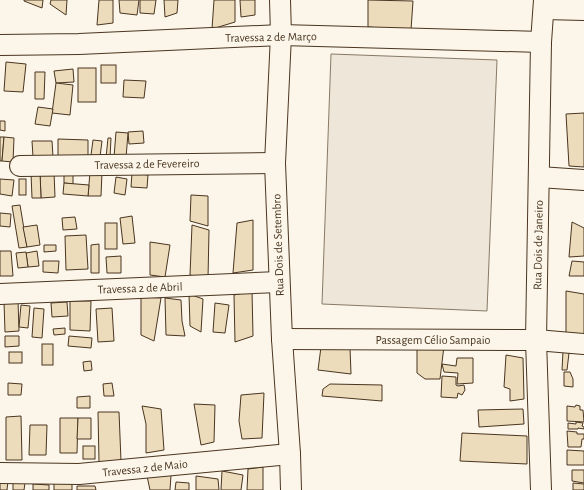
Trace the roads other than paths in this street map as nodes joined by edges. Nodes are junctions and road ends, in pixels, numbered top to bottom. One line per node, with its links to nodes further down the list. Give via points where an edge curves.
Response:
1 (280, 0): 4 (street, Rua Dois de Setembro)
2 (544, 4): 3 (street); 5 (street, Rua Dois de Janeiro)
3 (584, 10)
4 (281, 35): 5 (street, Travessa 2 de Março); 6 (street, Travessa 2 de Março); 7 (street, Rua Dois de Setembro)
5 (541, 42): 9 (street, Rua Dois de Janeiro)
6 (0, 45)
7 (275, 163): 8 (street, Travessa 2 de Fevereiro); 11 (street, Rua Dois de Setembro)
8 (20, 166)
9 (539, 177): 10 (street); 14 (street, Rua Dois de Janeiro)
10 (584, 180)
11 (279, 282): 12 (street, Travessa 2 de Abril); 13 (street, Rua Dois de Setembro)
12 (0, 294)
13 (282, 339): 14 (street, Passagem Célio Sampaio); 16 (street, Rua Dois de Setembro)
14 (536, 340): 15 (street, Passagem Célio Sampaio); 19 (street, Rua Dois de Janeiro)
15 (584, 344)
16 (290, 454): 17 (street, Travessa 2 de Maio, via 79,474); 18 (street, Rua Dois de Setembro)
17 (0, 472)
18 (290, 490)
19 (541, 490)

